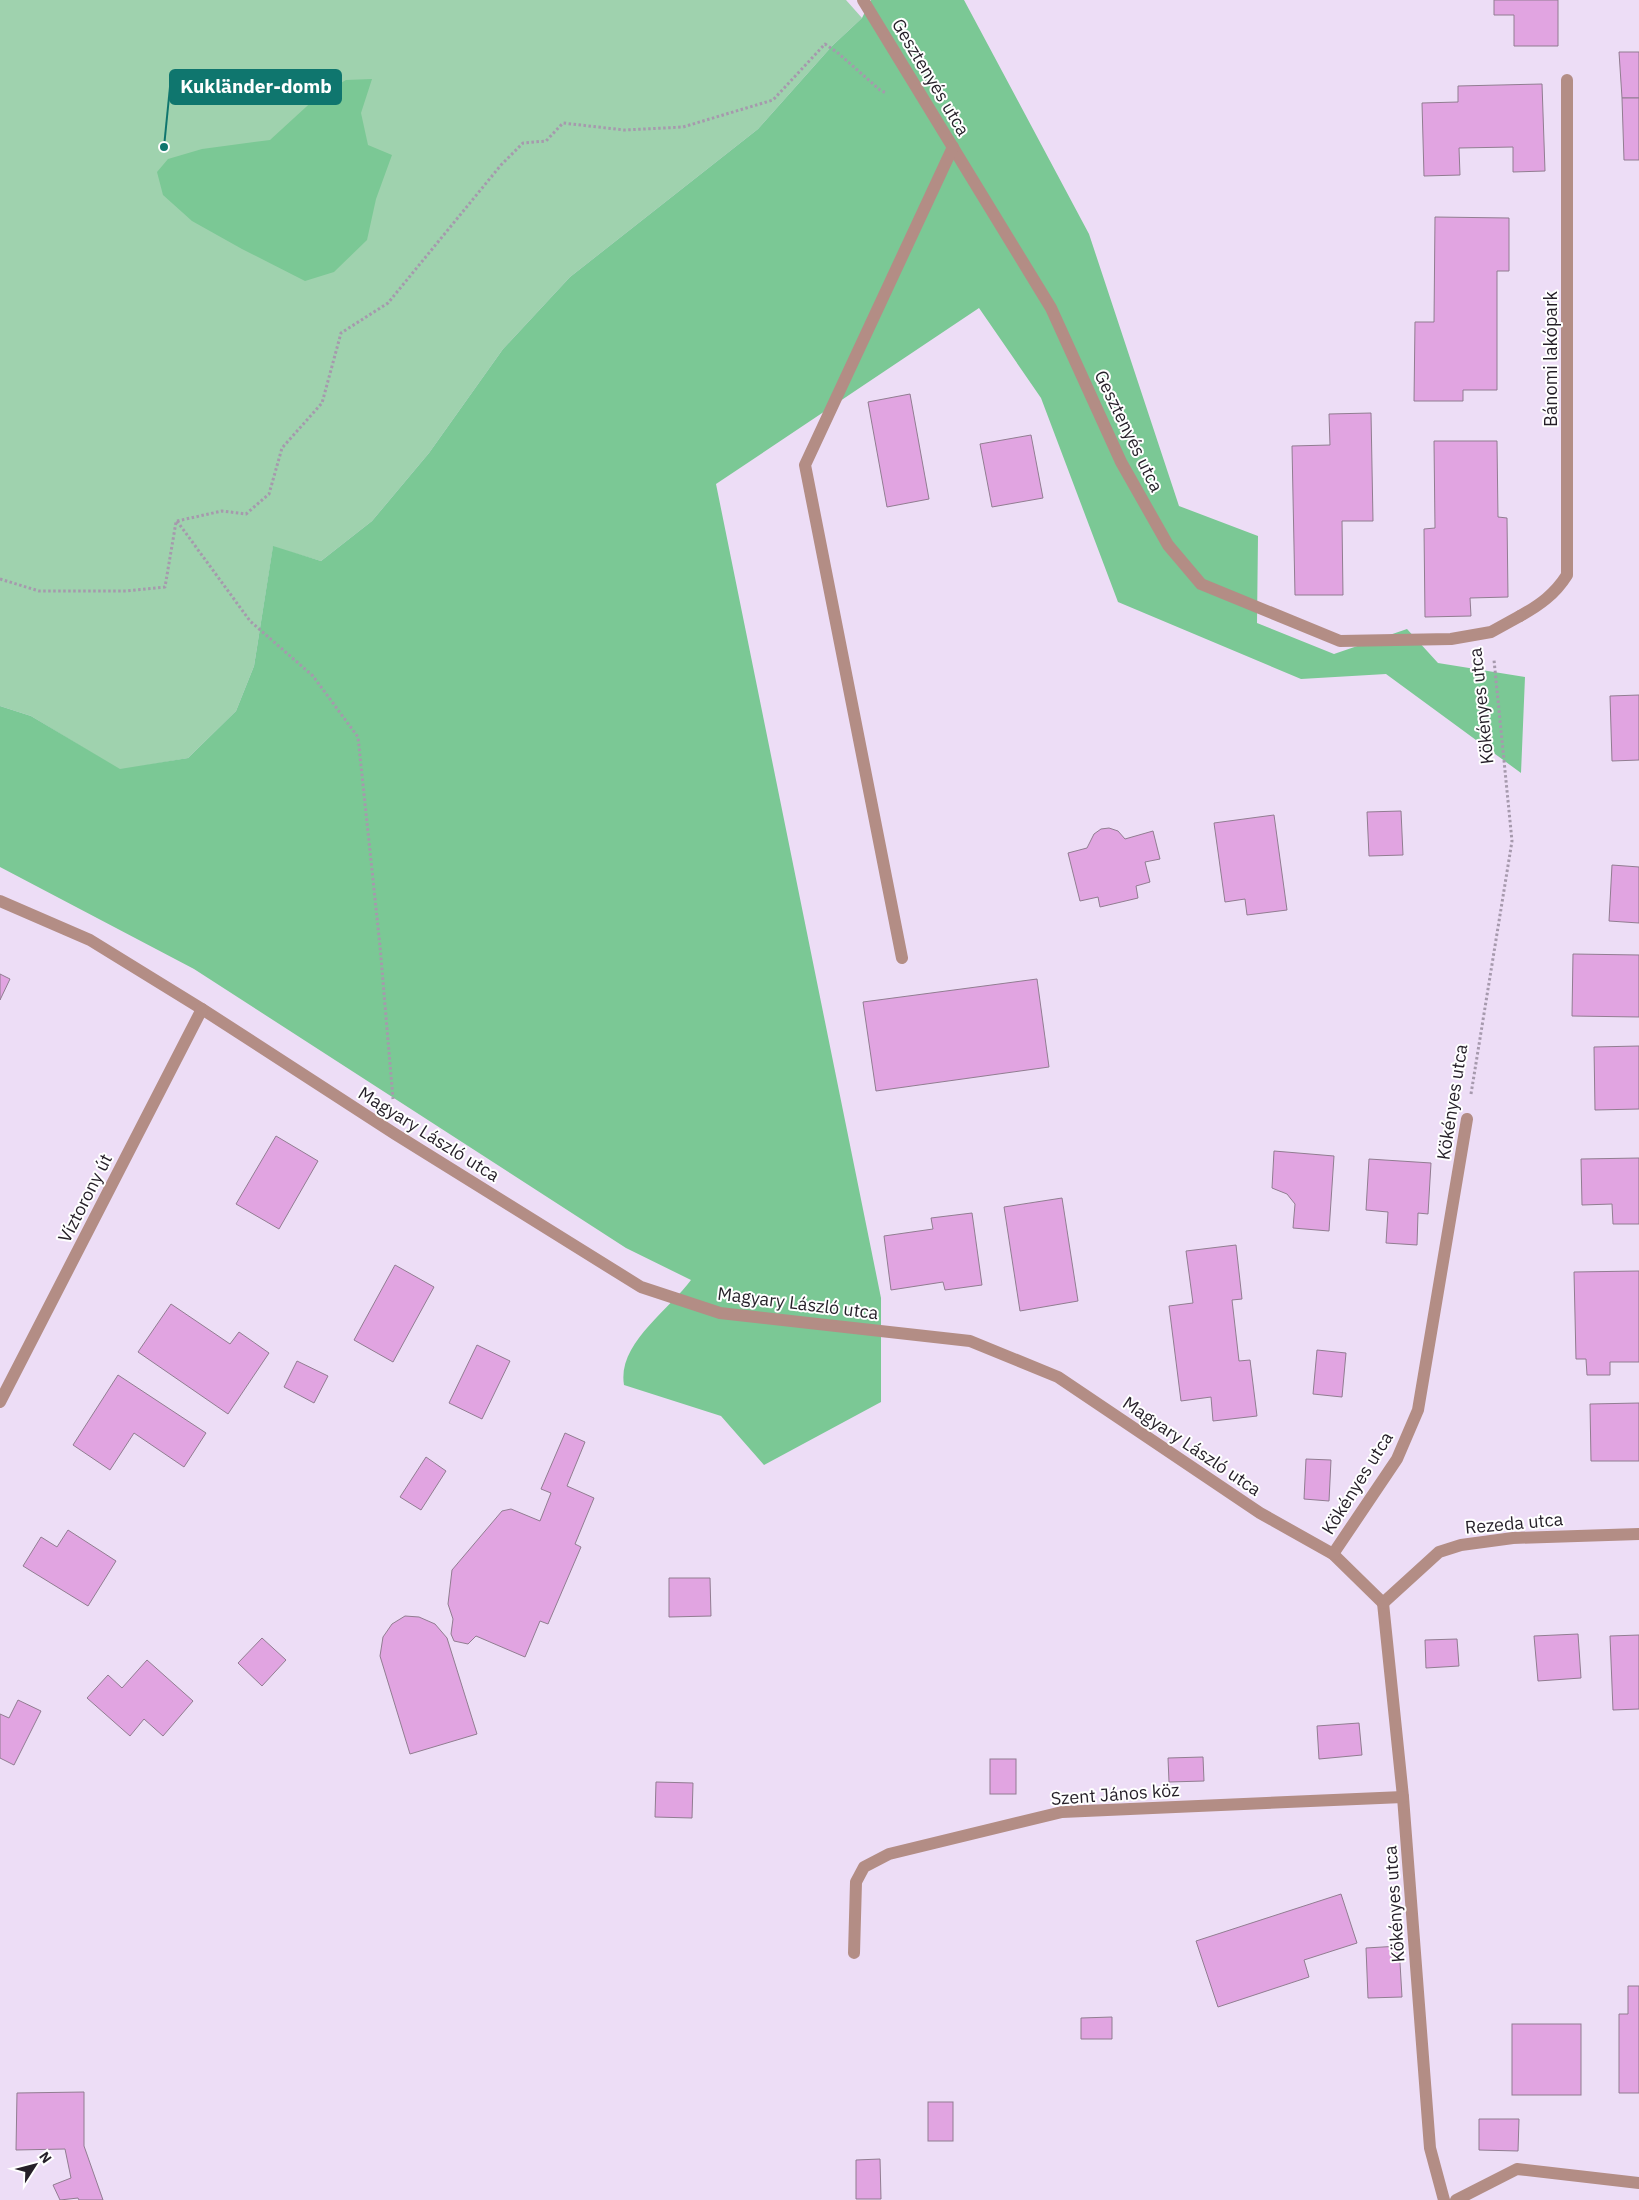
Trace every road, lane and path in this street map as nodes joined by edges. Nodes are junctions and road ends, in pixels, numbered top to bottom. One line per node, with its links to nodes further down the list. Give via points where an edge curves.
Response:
1 (863, 0): 4 (street, Gesztenyés utca)
2 (1567, 80): 7 (street, Bánomi lakópark, via 1567,575 1540,605)
3 (889, 94): 5 (path, via 824,44 773,100 683,127 624,130 563,123 546,140 523,143 388,303 341,334 322,403 282,448 269,494 246,514 222,511)
4 (953, 147): 8 (street, Gesztenyés utca, via 1051,308 1121,462 1168,545 1201,584 1340,641 1451,639); 10 (street, via 805,465)
5 (177, 521): 6 (path, via 165,587 38,592); 13 (path, via 250,621 313,676 358,737)
6 (0, 579)
7 (1520, 616): 8 (street, Gesztenyés utca)
8 (1491, 632): 12 (path, Kökényes utca, via 1512,841)
9 (0, 902): 11 (street, Magyary László utca, via 90,940)
10 (902, 958)
11 (202, 1009): 13 (street, Magyary László utca); 14 (street, Víztorony út)
12 (1467, 1119): 16 (street, Kökényes utca, via 1418,1410 1397,1458)
13 (396, 1134): 16 (street, Magyary László utca, via 641,1287 720,1313 970,1341 1058,1378 1260,1513)
14 (0, 1402)
15 (1639, 1534): 17 (street, Rezeda utca, via 1513,1538 1460,1544 1439,1552)
16 (1333, 1554): 17 (street, Magyary László utca)
17 (1383, 1603): 18 (street, Kökényes utca)
18 (1403, 1797): 19 (street, Szent János köz, via 1062,1812 889,1854 864,1867 856,1882); 21 (street, Kökényes utca, via 1430,2148)
19 (854, 1953)
20 (1639, 2183): 22 (street, via 1517,2169)
21 (1444, 2200)
22 (1456, 2200)

